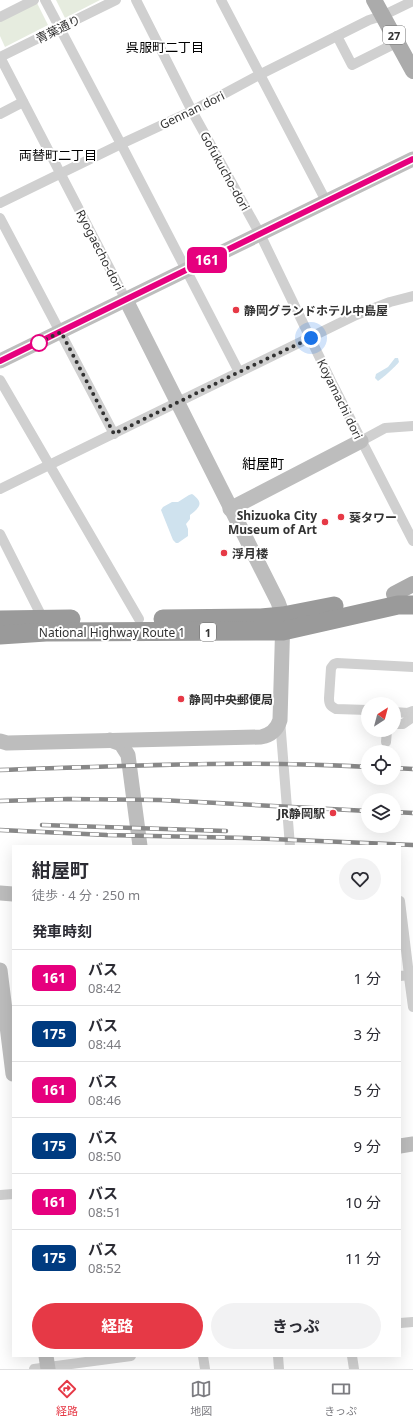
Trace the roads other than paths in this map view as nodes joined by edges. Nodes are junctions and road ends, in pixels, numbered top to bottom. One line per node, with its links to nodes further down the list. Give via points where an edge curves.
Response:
1 (34, 0): 9 (street)
2 (45, 0): 10 (street)
3 (116, 0): 10 (street, 青葉通り)
4 (136, 0): 17 (street, Gofukucho-dori)
5 (220, 0): 15 (street)
6 (374, 0): 8 (main road, 27)
7 (413, 1): 8 (street, Gennan dori)
8 (382, 16): 11 (street, Gennan dori); 12 (main road, 27)
9 (0, 17)
10 (60, 28): 13 (street, 青葉通り); 19 (street)
11 (337, 36): 12 (street, via 352,65); 15 (street, Gennan dori)
12 (398, 42): 14 (main road, 27)
13 (0, 57): 16 (street, Ryogaecho-dori)
14 (413, 71)
15 (259, 75): 17 (street, Gennan dori); 22 (street)
16 (23, 102): 18 (street); 21 (street, Ryogaecho-dori)
17 (192, 111): 19 (street, Gennan dori); 25 (street, Gofukucho-dori)
18 (0, 114)
19 (121, 144): 21 (street, Gennan dori); 26 (street)
20 (413, 159): 22 (street)
21 (60, 174): 23 (street, Gennan dori); 28 (street, Ryogaecho-dori)
22 (326, 201): 25 (street)
23 (0, 203)
24 (0, 218): 29 (street)
25 (260, 234): 26 (street); 30 (street, Koyamachi dori)
26 (186, 270): 28 (street); 32 (street)
27 (413, 296): 30 (street, via 362,313)
28 (126, 300): 29 (street); 34 (street, Ryogaecho-dori)
29 (61, 332): 31 (street); 36 (street)
30 (311, 338): 32 (street); 37 (street, Koyamachi dori)
31 (0, 361)
32 (239, 372): 34 (street)
33 (0, 380): 38 (street)
34 (178, 402): 36 (street); 40 (street, Ryogaecho-dori)
35 (413, 426): 37 (street, via 385,428)
36 (114, 434): 38 (street)
37 (361, 441): 40 (street); 42 (street, Koyamachi dori)
38 (50, 465): 39 (street); 48 (street)
39 (0, 488)
40 (230, 509): 50 (street, Ryogaecho-dori, via 278,602)
41 (0, 534): 47 (street)
42 (413, 541)
43 (413, 584): 45 (main road)
44 (413, 592): 45 (highway, National Highway Route 1 / 1)
45 (394, 594): 50 (highway, National Highway Route 1 / 1)
46 (413, 605): 50 (highway, National Highway Route 1 / 1, via 398,605)
47 (43, 618): 48 (highway, National Highway Route 1 / 1); 49 (highway, National Highway Route 1 / 1)
48 (139, 619): 50 (highway, National Highway Route 1 / 1, via 261,618)
49 (0, 620)
50 (283, 624): 51 (highway, National Highway Route 1 / 1); 57 (street)
51 (0, 634)
52 (413, 667): 53 (street, via 334,664 331,668 329,703 336,708)
53 (361, 710)
54 (413, 711): 55 (street)
55 (401, 712)
56 (413, 716): 58 (street)
57 (280, 720): 61 (street, via 273,732 261,737); 66 (street)
58 (401, 724)
59 (386, 737): 62 (street)
60 (110, 740): 61 (street); 63 (street); 64 (street, via 121,744)
61 (142, 740): 64 (street)
62 (386, 742)
63 (2, 744)
64 (128, 755): 65 (street)
65 (140, 845)
66 (290, 845)
67 (0, 892): 68 (street)
68 (12, 894)
69 (401, 910): 71 (street)
70 (0, 970): 73 (street)
71 (408, 976): 72 (street)
72 (413, 1007)
73 (7, 1024): 74 (street)
74 (12, 1066)
75 (413, 1144): 76 (street)
76 (401, 1146)
77 (12, 1194): 78 (street)
78 (0, 1195)
79 (413, 1322): 80 (street)
80 (401, 1323)
81 (121, 1357): 85 (street)
82 (203, 1357): 86 (street)
83 (278, 1357): 87 (street)
84 (352, 1357): 88 (street)
85 (44, 1365)
86 (204, 1369)
87 (280, 1369)
88 (354, 1369)

